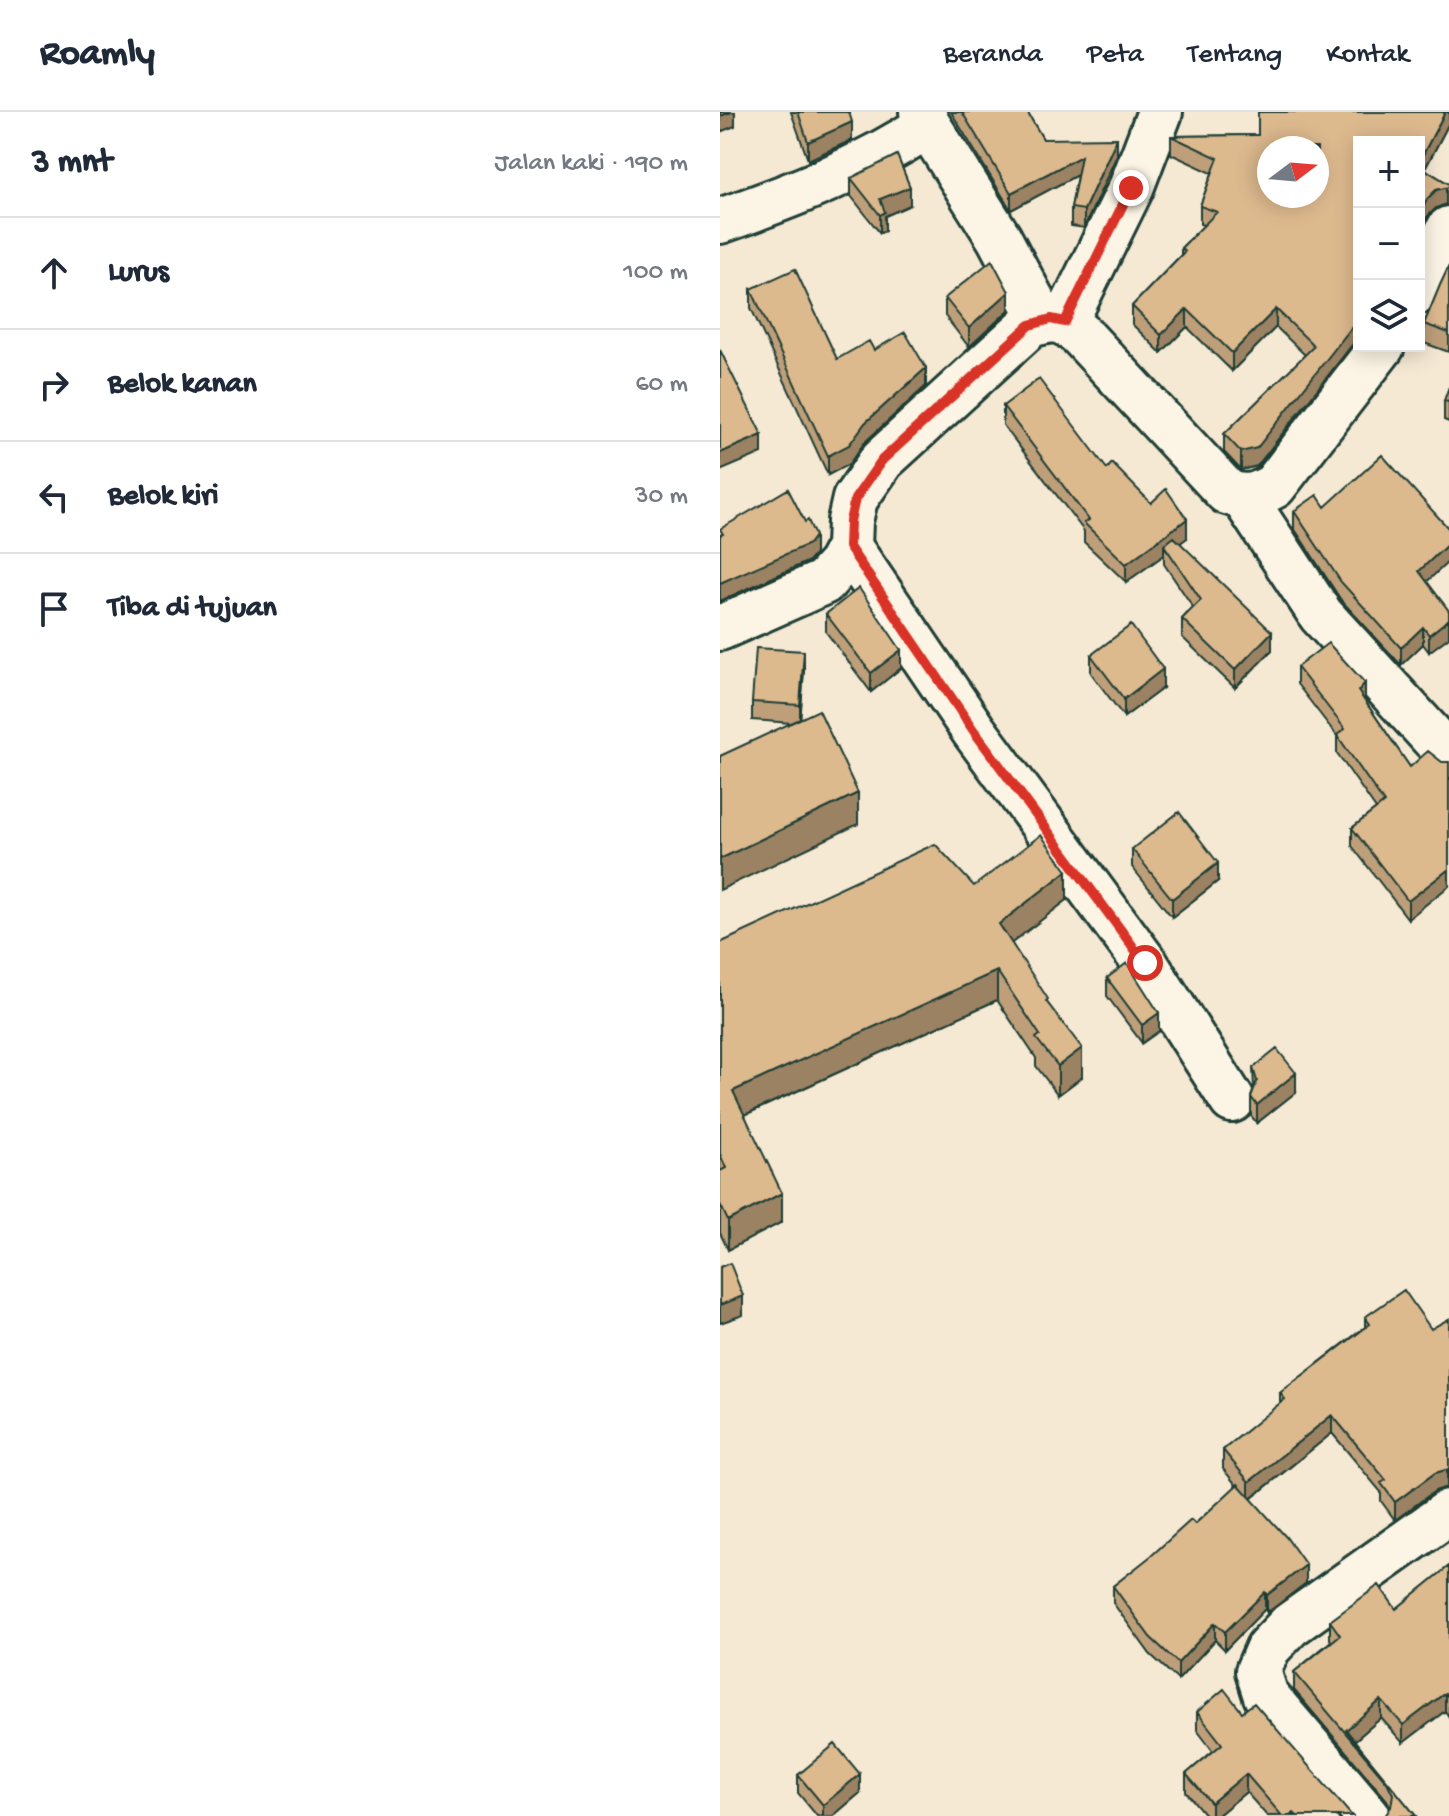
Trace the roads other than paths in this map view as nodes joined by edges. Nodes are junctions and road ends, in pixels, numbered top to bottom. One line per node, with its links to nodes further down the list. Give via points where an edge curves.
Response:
1 (1160, 112): 6 (street, via 1131,188)
2 (925, 119): 3 (street, via 905,140 810,189); 6 (street)
3 (720, 221)
4 (1449, 229): 5 (street)
5 (1424, 280)
6 (1054, 322): 8 (street, via 1080,334 1227,492); 9 (street, via 1030,325 882,460 855,499)
7 (1377, 352): 8 (street, via 1274,486)
8 (1244, 498): 11 (street, via 1321,615)
9 (849, 547): 10 (street, via 824,582); 12 (street, via 974,731 1145,963)
10 (720, 628)
11 (1449, 755)
12 (1232, 1100)
13 (1449, 1512): 14 (street, via 1290,1625 1268,1648 1258,1671 1266,1696)
14 (1368, 1816)

